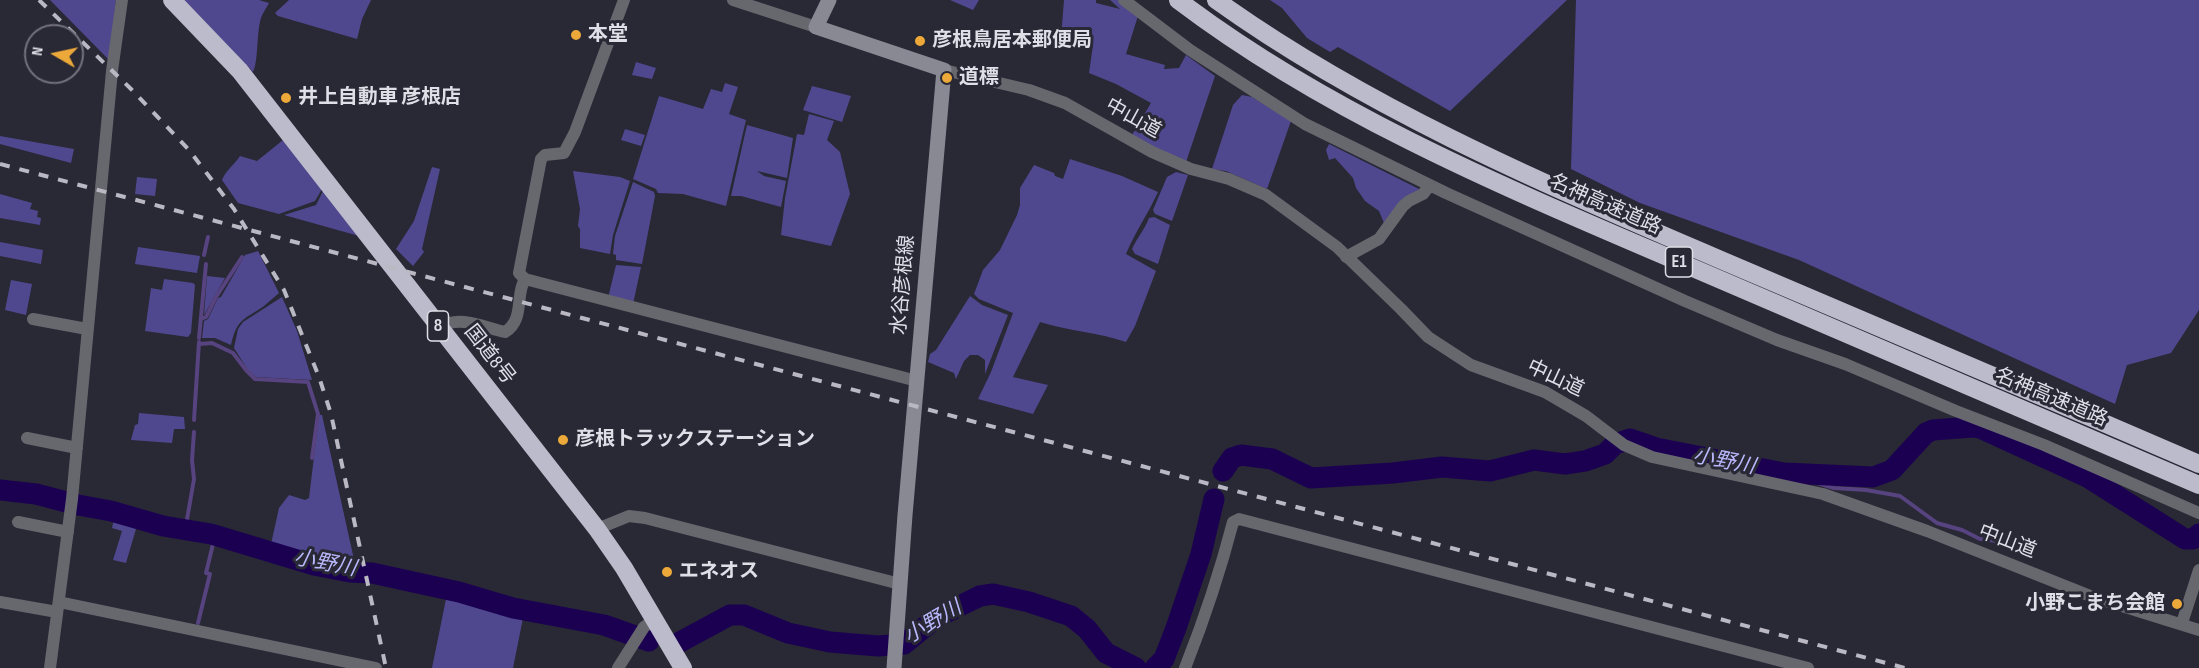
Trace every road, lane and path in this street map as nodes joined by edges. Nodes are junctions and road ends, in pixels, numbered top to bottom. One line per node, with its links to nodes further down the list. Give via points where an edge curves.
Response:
1 (122, 0): 16 (street)
2 (172, 0): 15 (highway, 国道8号 / 8, via 240,71)
3 (624, 0): 13 (street, via 564,153 546,154 541,159 519,273)
4 (733, 0): 9 (street)
5 (829, 0): 9 (main road)
6 (1124, 0): 11 (street, via 1190,50 1305,124)
7 (1178, 0): 21 (highway, 名神高速道路 / E1, via 1297,79 1471,170)
8 (1216, 0): 20 (highway, 名神高速道路 / E1, via 1309,61 1479,153 1596,207)
9 (816, 27): 10 (main road)
10 (944, 70): 12 (street, 中山道, via 1029,90 1065,104 1152,152 1266,195); 17 (main road, 水谷彦根線)
11 (1430, 185): 12 (street, via 1403,206 1379,239); 22 (street, via 1695,305 2044,445)
12 (1347, 257): 31 (street, 中山道, via 1428,337 1471,365 1545,392 1621,442 1652,457 1822,494 2093,597)
13 (525, 279): 15 (street, via 517,315 505,332 459,321); 17 (street)
14 (33, 319): 16 (street)
15 (440, 327): 24 (highway, 国道8号 / 8)
16 (87, 329): 19 (street)
17 (916, 381): 27 (main road, 水谷彦根線)
18 (27, 438): 19 (street)
19 (77, 448): 25 (street)
20 (2199, 464)
21 (2199, 485)
22 (2199, 513)
23 (18, 522): 25 (street)
24 (597, 529): 27 (street, via 629,516 645,518); 30 (highway, 国道8号 / 8)
25 (68, 532): 29 (street)
26 (2199, 570): 31 (street)
27 (900, 584): 37 (main road, 水谷彦根線)
28 (0, 602): 29 (street)
29 (58, 607): 33 (street); 34 (street)
30 (655, 619): 35 (street, via 644,627); 36 (highway, 国道8号 / 8)
31 (2181, 623): 32 (street, 中山道)
32 (2199, 630)
33 (50, 668)
34 (376, 668)
35 (618, 668)
36 (683, 668)
37 (894, 668)
38 (1185, 668): 39 (street, via 1233,522 1239,519)
39 (1808, 668)

